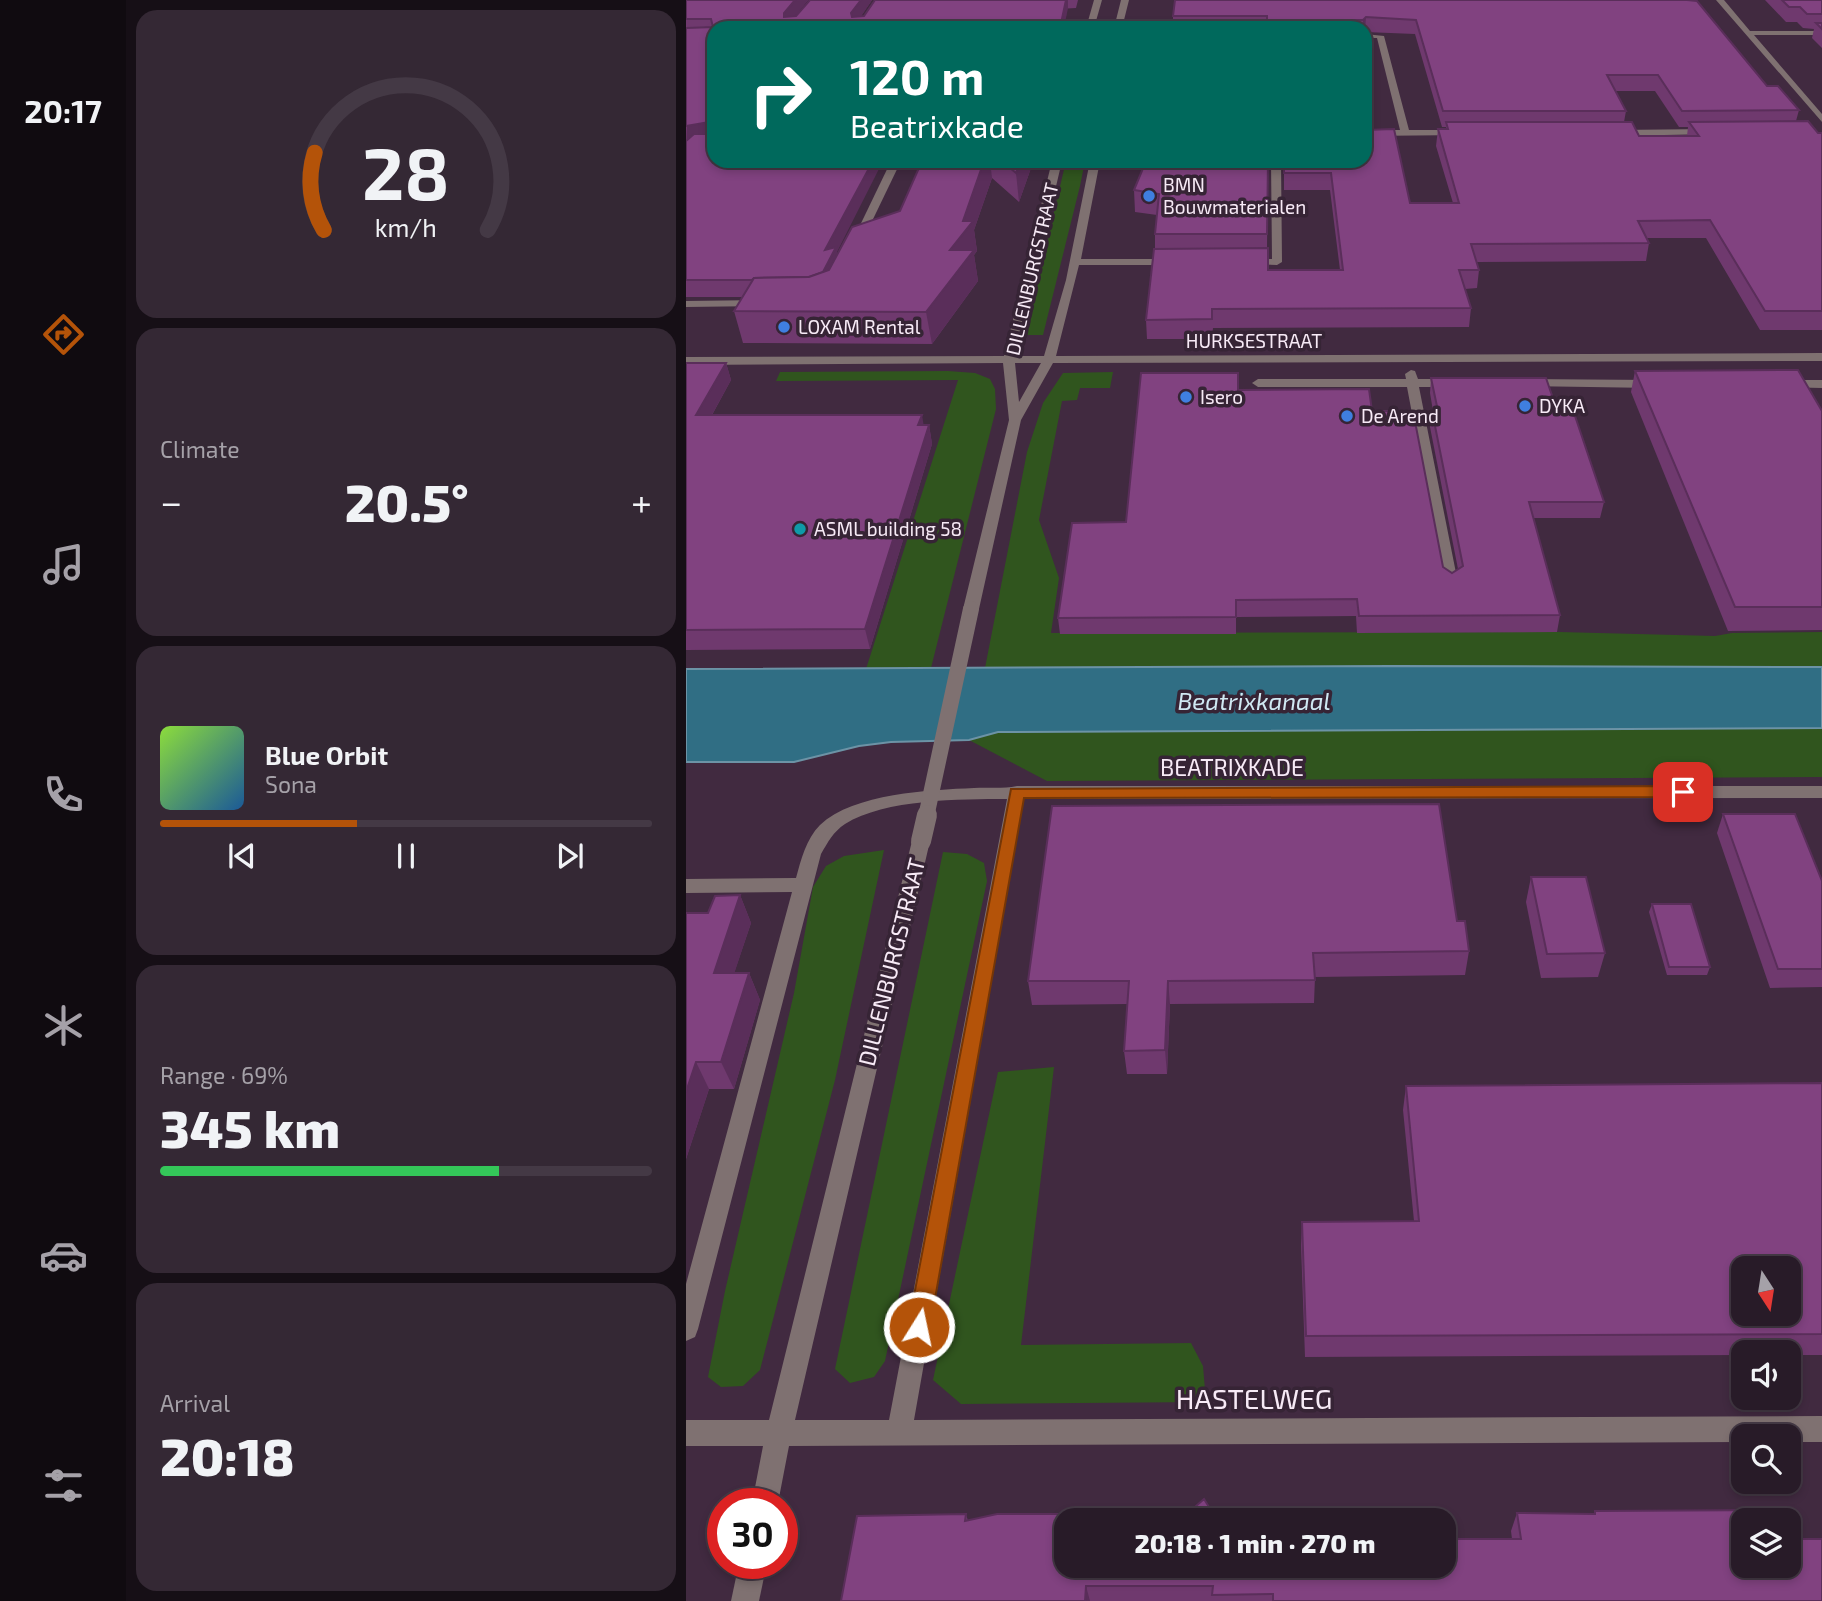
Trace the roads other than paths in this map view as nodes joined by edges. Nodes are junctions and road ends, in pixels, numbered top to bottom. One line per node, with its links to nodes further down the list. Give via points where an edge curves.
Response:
1 (1098, 0): 4 (street)
2 (1125, 0): 5 (street)
3 (1720, 0): 6 (street)
4 (1092, 21)
5 (1120, 21)
6 (1749, 33): 7 (street); 9 (street)
7 (1822, 33)
8 (1372, 34): 12 (street, via 1380,36)
9 (1822, 119)
10 (1725, 132): 14 (street)
11 (1372, 133): 12 (street)
12 (1405, 133): 13 (street)
13 (1474, 133)
14 (1600, 133)
15 (893, 168): 19 (street)
16 (1055, 168): 29 (street, DILLENBURGSTRAAT)
17 (1094, 168): 20 (street, DILLENBURGSTRAAT)
18 (1276, 168): 22 (street, via 1277,262)
19 (854, 247)
20 (1074, 262): 21 (street); 27 (street, DILLENBURGSTRAAT)
21 (1190, 262)
22 (1240, 262)
23 (777, 303): 24 (street)
24 (686, 304)
25 (1815, 357): 26 (street, HURKSESTRAAT); 30 (street)
26 (1407, 358): 27 (street, HURKSESTRAAT); 32 (street)
27 (1049, 360): 29 (street, HURKSESTRAAT); 38 (street, DILLENBURGSTRAAT)
28 (686, 361): 29 (street, HURKSESTRAAT)
29 (1009, 361): 38 (street, DILLENBURGSTRAAT)
30 (1822, 379)
31 (1258, 383): 32 (street)
32 (1413, 383): 33 (street); 39 (street)
33 (1468, 383)
34 (1508, 383): 35 (street)
35 (1672, 384)
36 (1768, 384): 37 (street)
37 (1822, 384)
38 (1015, 419): 47 (street, DILLENBURGSTRAAT, bridge, via 921,841)
39 (1451, 583)
40 (1017, 792): 41 (street, BEATRIXKADE); 42 (street, BEATRIXKADE, via 913,799 851,814 827,828 812,853); 48 (street)
41 (1822, 792)
42 (802, 885): 43 (street); 44 (street)
43 (686, 886)
44 (686, 1329)
45 (1822, 1429): 48 (street, HASTELWEG)
46 (686, 1433): 47 (street, HASTELWEG)
47 (779, 1433): 48 (street, HASTELWEG); 49 (street, DILLENBURGSTRAAT)
48 (899, 1434)
49 (768, 1488)
50 (750, 1579): 51 (street)
51 (745, 1601)

